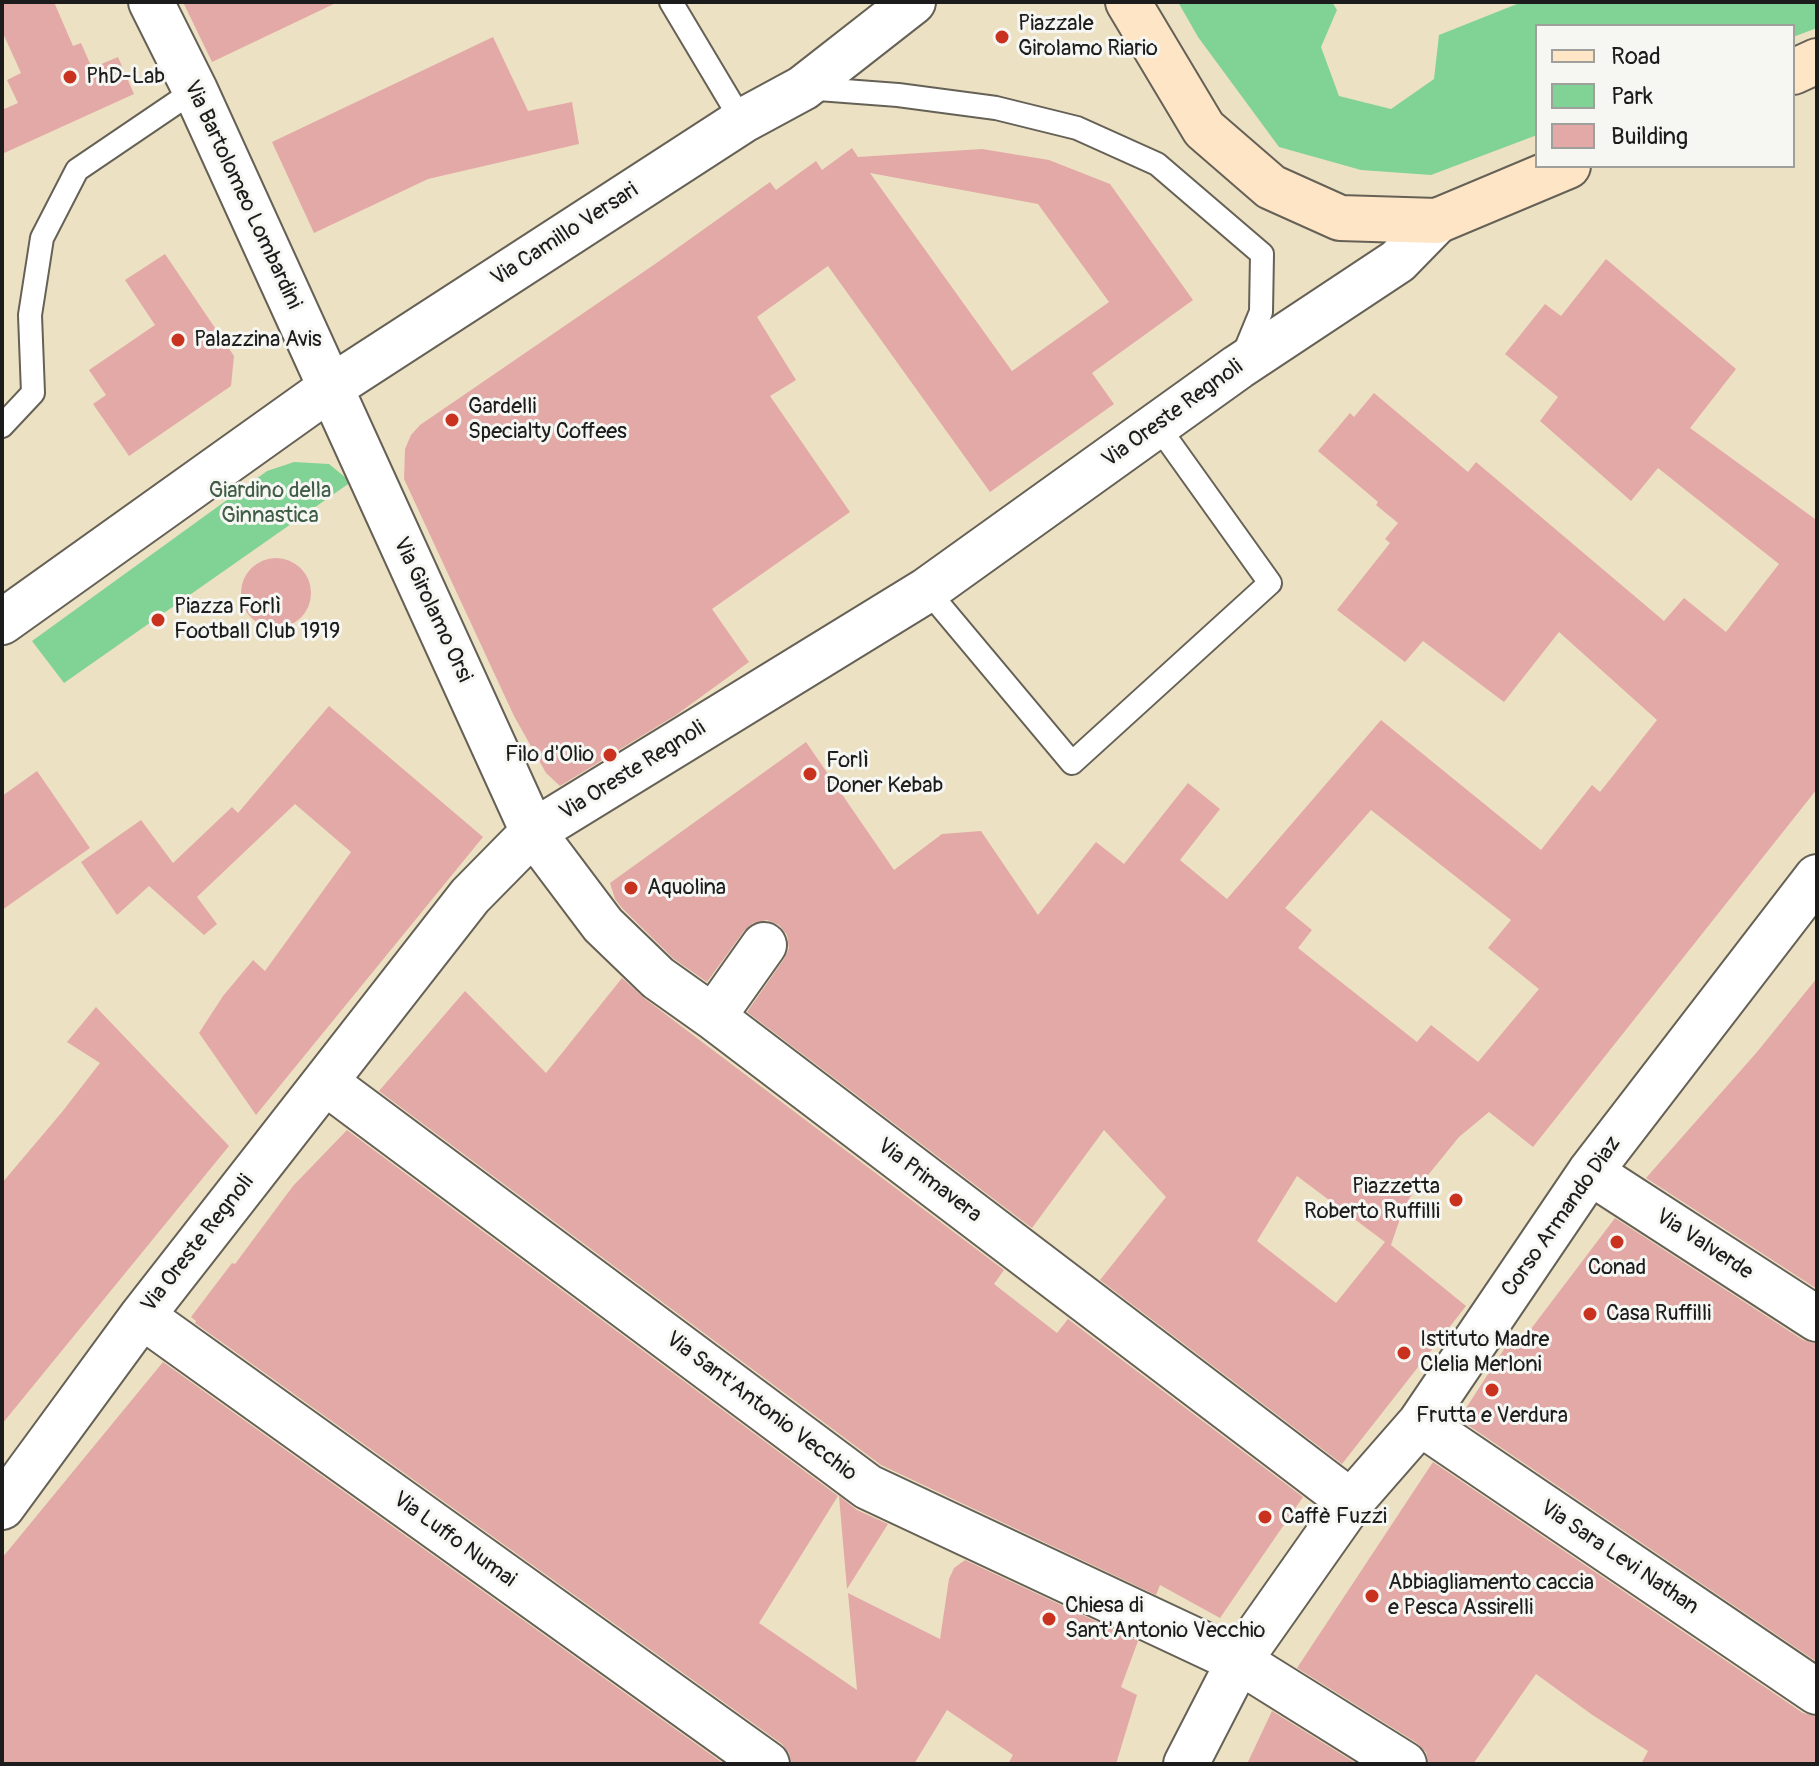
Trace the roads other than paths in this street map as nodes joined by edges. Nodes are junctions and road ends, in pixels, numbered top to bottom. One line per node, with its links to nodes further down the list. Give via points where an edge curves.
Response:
1 (151, 2): 8 (street, Via Bartolomeo Lombardini)
2 (671, 2): 9 (lane)
3 (913, 2): 7 (street)
4 (1128, 2): 11 (main road, via 1204,129 1271,187 1340,218)
5 (1817, 61): 6 (main road)
6 (1795, 71)
7 (803, 88): 9 (street, Via Camillo Versari); 12 (lane, via 996,108 1077,128 1157,164 1262,254 1261,312)
8 (195, 90): 13 (street, Via Bartolomeo Lombardini); 15 (lane, via 77,170 42,238 30,315 33,393)
9 (742, 121): 13 (street, Via Camillo Versari)
10 (1563, 168): 11 (main road)
11 (1437, 221): 12 (street, Via Oreste Regnoli, via 1398,261)
12 (1238, 367): 14 (street, Via Oreste Regnoli)
13 (330, 388): 17 (street, Via Camillo Versari); 18 (street, Via Girolamo Orsi)
14 (1157, 425): 16 (street, Via Oreste Regnoli); 16 (lane, via 1270,583 1072,763)
15 (2, 426)
16 (927, 590): 18 (street, Via Oreste Regnoli)
17 (2, 622)
18 (533, 832): 21 (street, Via Primavera, via 603,925 658,978); 22 (street, Via Oreste Regnoli, via 470,896)
19 (1817, 877): 23 (street, Corso Armando Diaz)
20 (764, 945): 21 (street)
21 (713, 1017): 27 (street, Via Primavera)
22 (325, 1082): 24 (street, Via Oreste Regnoli); 29 (street, Via Sant'Antonio Vecchio, via 868,1487)
23 (1590, 1172): 25 (street, Via Valverde); 26 (street, Corso Armando Diaz)
24 (142, 1316): 28 (street, Via Oreste Regnoli); 31 (street, Via Luffo Numai)
25 (1817, 1319)
26 (1420, 1423): 27 (street, Corso Armando Diaz); 30 (street, Via Sara Levi Nathan)
27 (1351, 1502): 29 (street, Corso Armando Diaz)
28 (2, 1507)
29 (1239, 1661): 32 (street, Corso Armando Diaz); 33 (street, Via Sant'Antonio Vecchio)
30 (1817, 1692)
31 (767, 1764)
32 (1186, 1764)
33 (1404, 1764)

